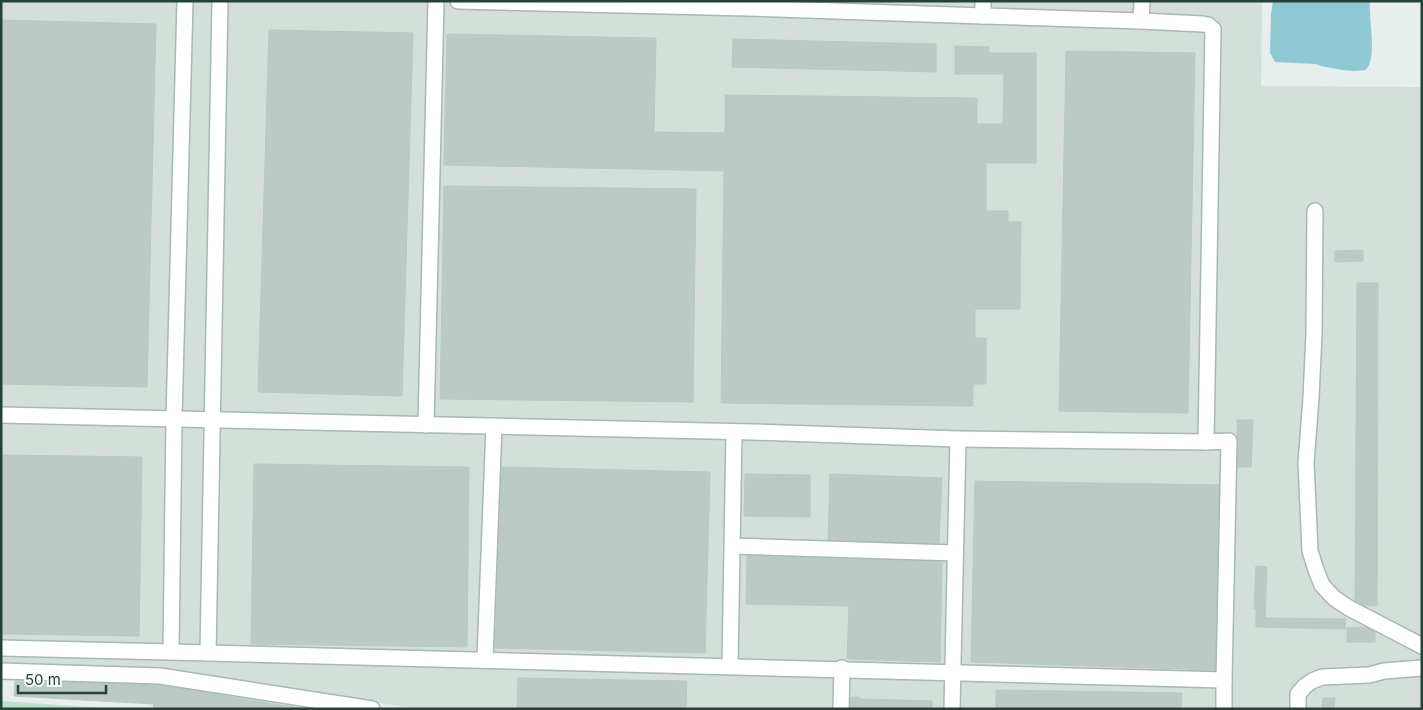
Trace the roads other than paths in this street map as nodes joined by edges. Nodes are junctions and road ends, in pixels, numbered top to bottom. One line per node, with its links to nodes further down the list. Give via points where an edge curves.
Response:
1 (185, 1): 14 (lane)
2 (220, 1): 15 (lane)
3 (436, 1): 16 (lane)
4 (458, 1): 6 (lane)
5 (1142, 1): 11 (lane)
6 (584, 3): 7 (lane)
7 (642, 3): 8 (lane)
8 (697, 4): 9 (lane)
9 (748, 4): 10 (lane)
10 (983, 8): 11 (lane)
11 (1141, 21): 20 (lane, via 1203,24 1212,29)
12 (1315, 211): 23 (lane, via 1314,333 1306,463 1310,551 1322,585 1334,598)
13 (1, 415): 14 (lane)
14 (174, 419): 15 (lane); 25 (lane)
15 (213, 420): 16 (lane); 26 (lane)
16 (426, 425): 17 (lane)
17 (494, 426): 18 (lane); 27 (lane)
18 (734, 432): 19 (lane); 21 (lane)
19 (958, 438): 20 (lane); 22 (lane)
20 (1206, 442): 33 (lane, via 1229,441)
21 (732, 546): 22 (lane); 28 (lane)
22 (955, 553): 32 (lane)
23 (1422, 646)
24 (1, 648): 25 (lane)
25 (171, 652): 26 (lane)
26 (208, 653): 27 (lane)
27 (485, 658): 28 (lane)
28 (730, 666): 29 (lane)
29 (842, 668): 32 (lane); 35 (lane)
30 (1422, 668): 38 (lane, via 1312,680 1298,694)
31 (1, 671): 34 (lane, via 160,676)
32 (952, 671): 33 (lane); 36 (lane)
33 (1224, 680): 37 (lane)
34 (372, 709)
35 (841, 709)
36 (952, 709)
37 (1224, 709)
38 (1298, 709)

